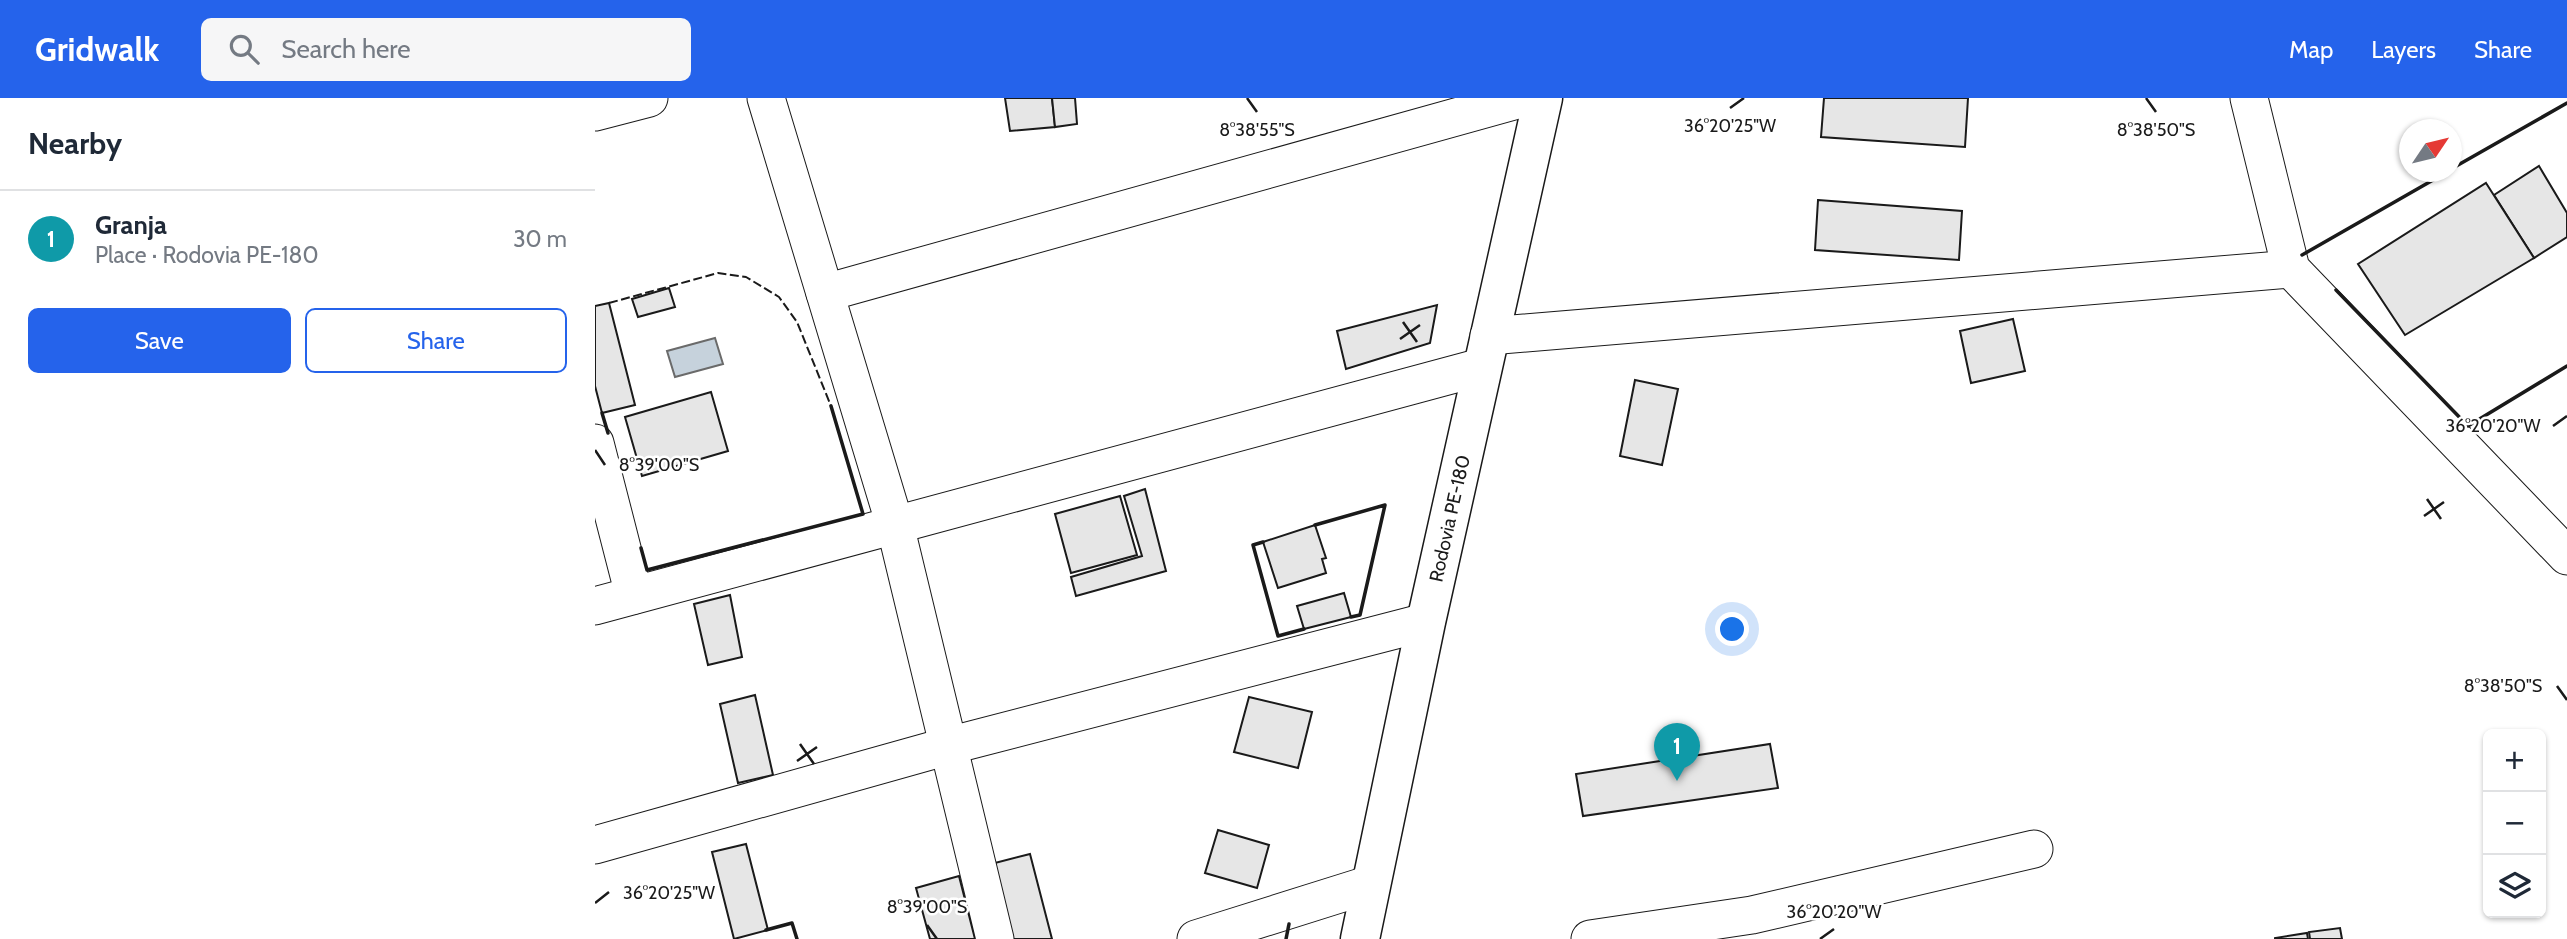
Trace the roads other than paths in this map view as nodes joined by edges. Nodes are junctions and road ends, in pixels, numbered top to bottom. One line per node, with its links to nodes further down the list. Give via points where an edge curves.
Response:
1 (649, 98): 6 (street)
2 (766, 98): 8 (street)
3 (1524, 98): 8 (street)
4 (1543, 98): 9 (main road, Rodovia PE-180)
5 (2249, 98): 7 (street)
6 (595, 112)
7 (2291, 269): 9 (street); 12 (street)
8 (825, 293): 11 (street)
9 (1485, 351): 11 (street); 15 (main road, Rodovia PE-180)
10 (595, 443): 13 (street)
11 (895, 525): 13 (street); 16 (street)
12 (2567, 556)
13 (634, 595): 14 (street)
14 (595, 606)
15 (1426, 622): 16 (street); 19 (main road, Rodovia PE-180)
16 (949, 746): 17 (street); 21 (street)
17 (595, 845)
18 (2034, 849): 20 (street)
19 (1371, 884): 22 (street); 23 (main road, Rodovia PE-180)
20 (1749, 927): 24 (street)
21 (995, 939)
22 (1195, 939)
23 (1360, 939)
24 (1591, 939)

